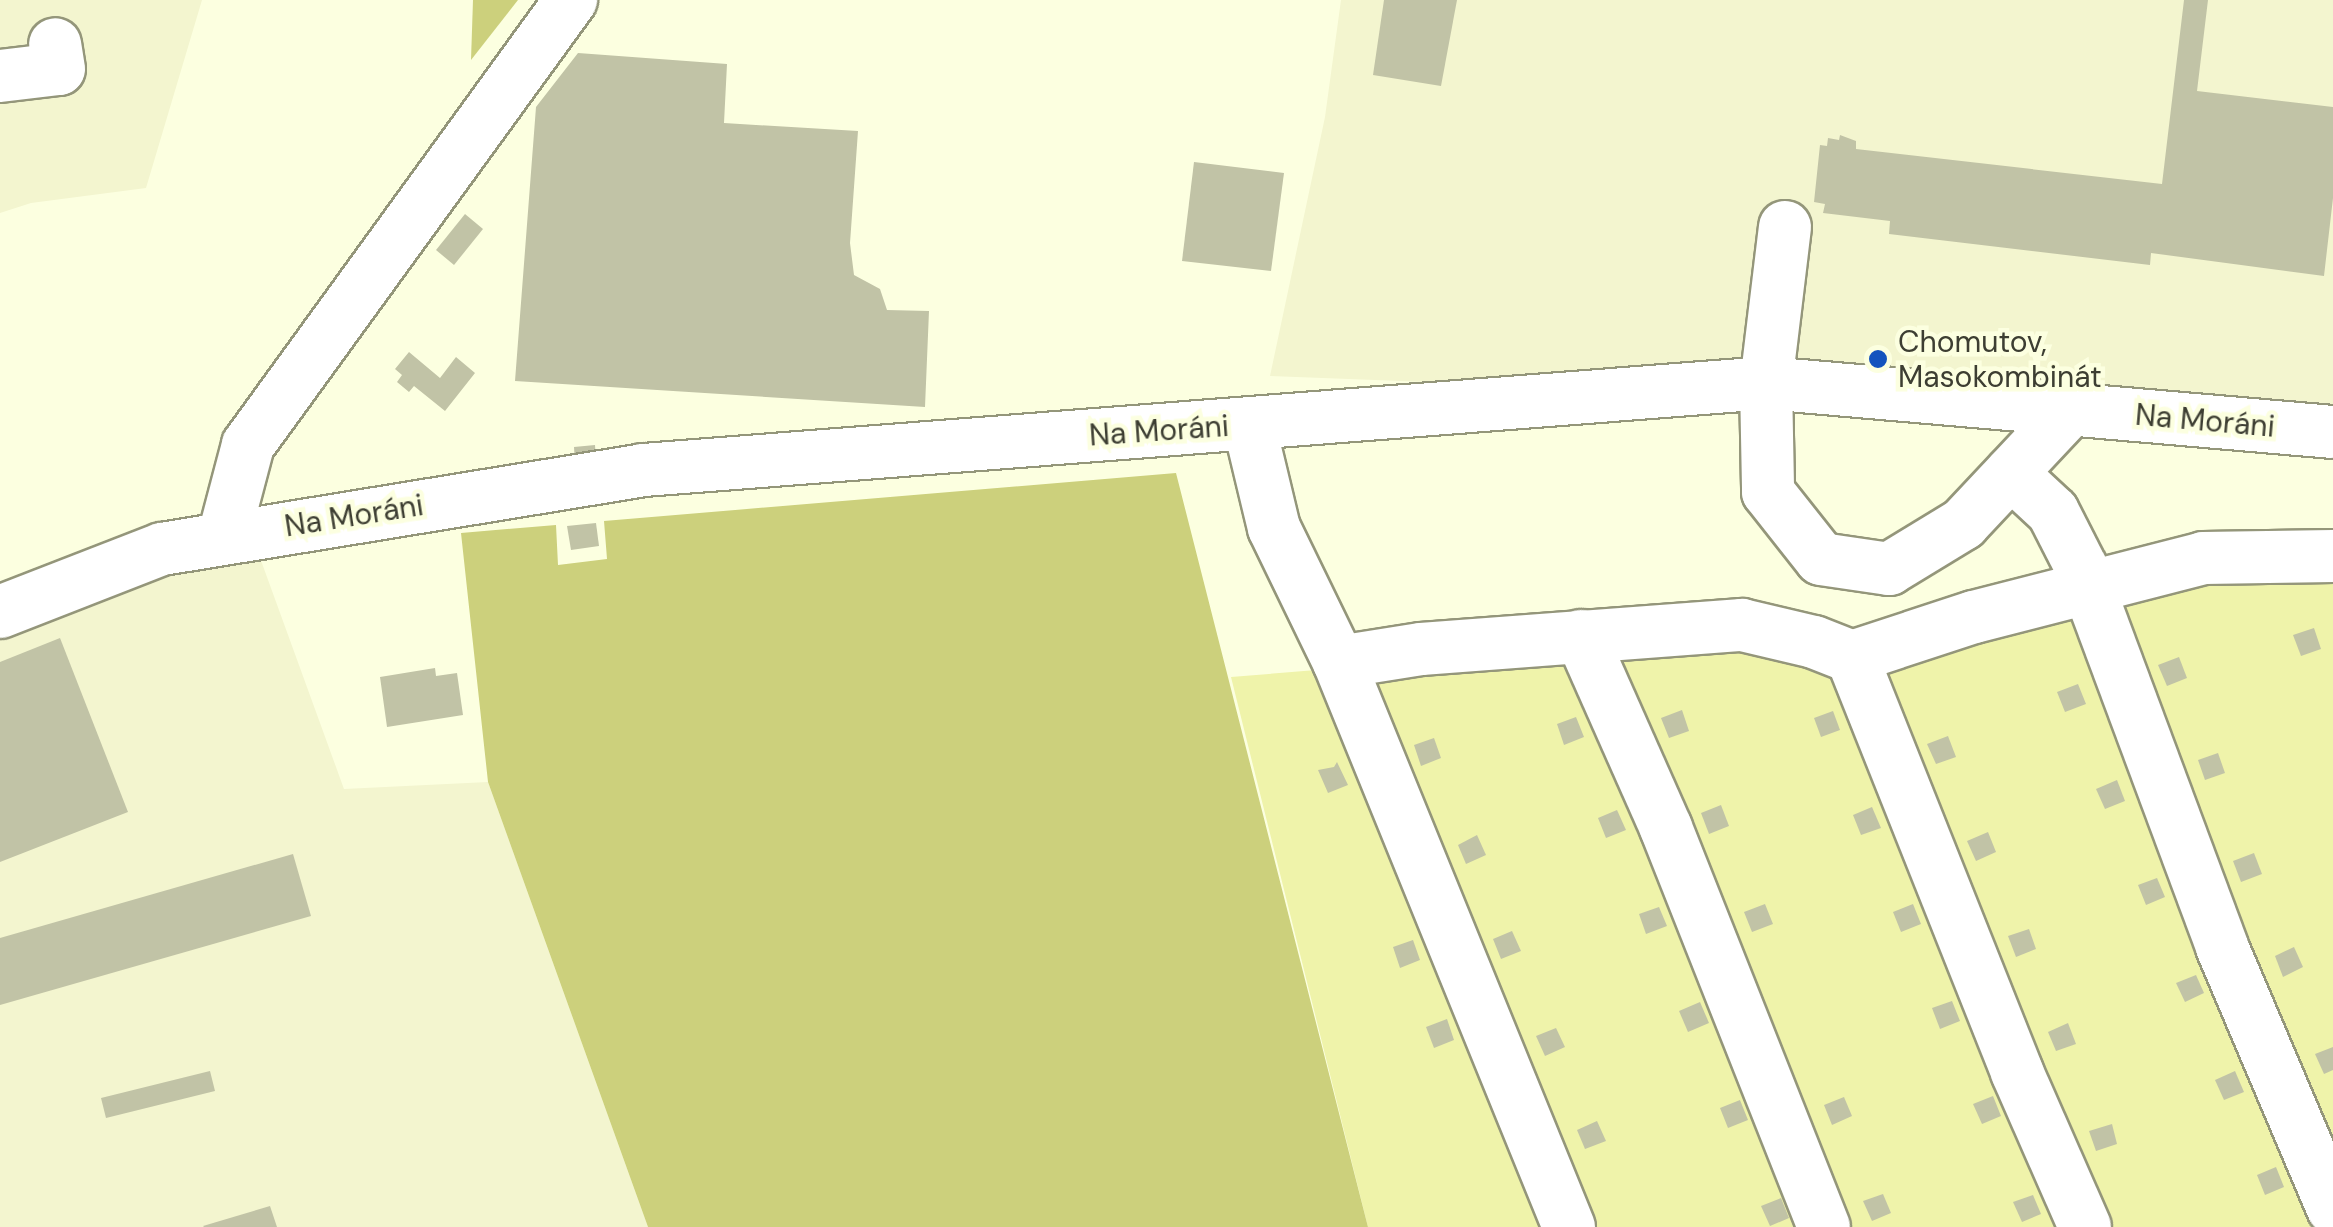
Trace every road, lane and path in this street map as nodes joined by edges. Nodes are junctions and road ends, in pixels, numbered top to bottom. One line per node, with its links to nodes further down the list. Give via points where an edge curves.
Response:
1 (572, 0): 10 (lane, via 248,444)
2 (55, 44): 3 (lane, via 59,68)
3 (0, 76)
4 (1785, 227): 5 (lane)
5 (1766, 384): 6 (lane, Na Moráni); 7 (lane, Na Moráni); 9 (lane, via 1768,492 1822,560 1890,569 1964,524)
6 (2071, 408): 8 (lane, Na Moráni); 9 (lane)
7 (1249, 424): 10 (lane, Na Moráni, via 644,470); 16 (lane, via 1274,528)
8 (2333, 432)
9 (2012, 472): 12 (lane, via 2053,512)
10 (224, 536): 13 (lane, Na Moráni, via 162,550)
11 (2328, 566): 12 (lane, via 2202,558)
12 (2088, 590): 15 (lane); 17 (lane, via 2222,947)
13 (0, 612)
14 (1581, 636): 15 (lane, via 1742,625); 16 (lane); 19 (lane, via 1666,828)
15 (1852, 657): 20 (lane, via 1994,1018)
16 (1339, 662): 18 (lane)
17 (2333, 1208)
18 (1570, 1227)
19 (1824, 1227)
20 (2085, 1227)

